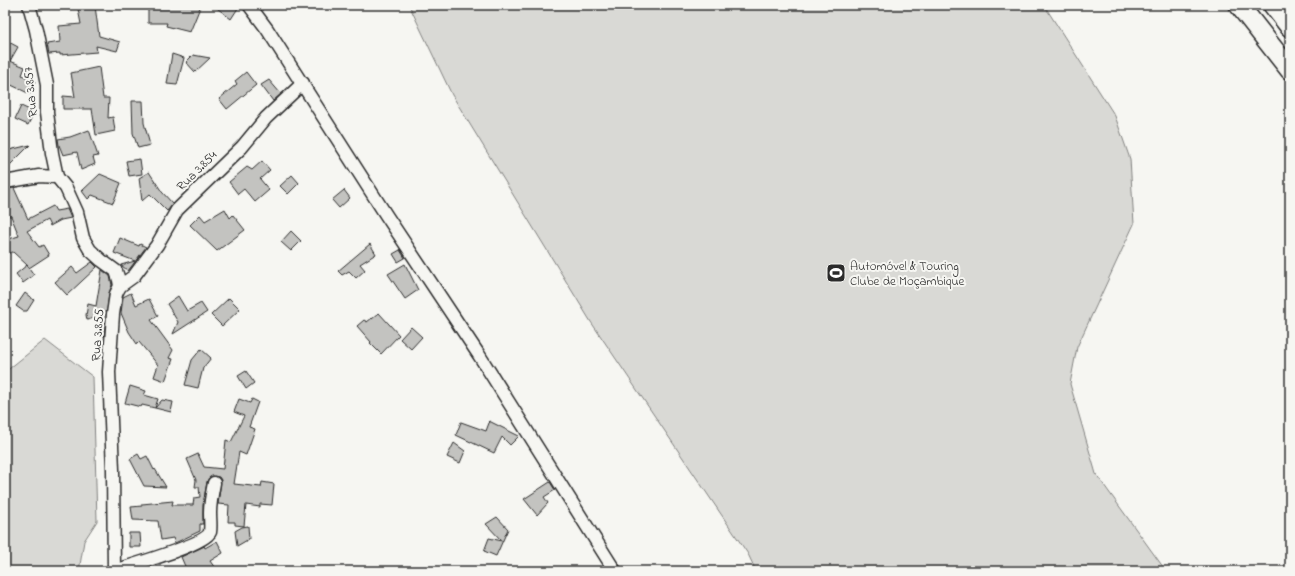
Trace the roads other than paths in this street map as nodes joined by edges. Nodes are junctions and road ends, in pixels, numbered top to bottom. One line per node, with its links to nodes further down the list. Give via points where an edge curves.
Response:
1 (29, 5): 8 (street, Rua 3.857, via 47,85 47,112)
2 (249, 5): 7 (street)
3 (1239, 5): 6 (main road)
4 (1273, 5): 5 (main road)
5 (1290, 27)
6 (1290, 70)
7 (303, 83): 10 (street, Rua 3.854, via 177,210 157,245 134,276); 13 (street)
8 (57, 177): 9 (street, via 40,176); 10 (street, via 66,188 77,212 83,238 90,250 116,271)
9 (5, 182)
10 (120, 286): 12 (street, Rua 3.855, via 113,314 109,372)
11 (214, 483): 12 (street, via 208,535 172,552)
12 (114, 571)
13 (615, 571)

